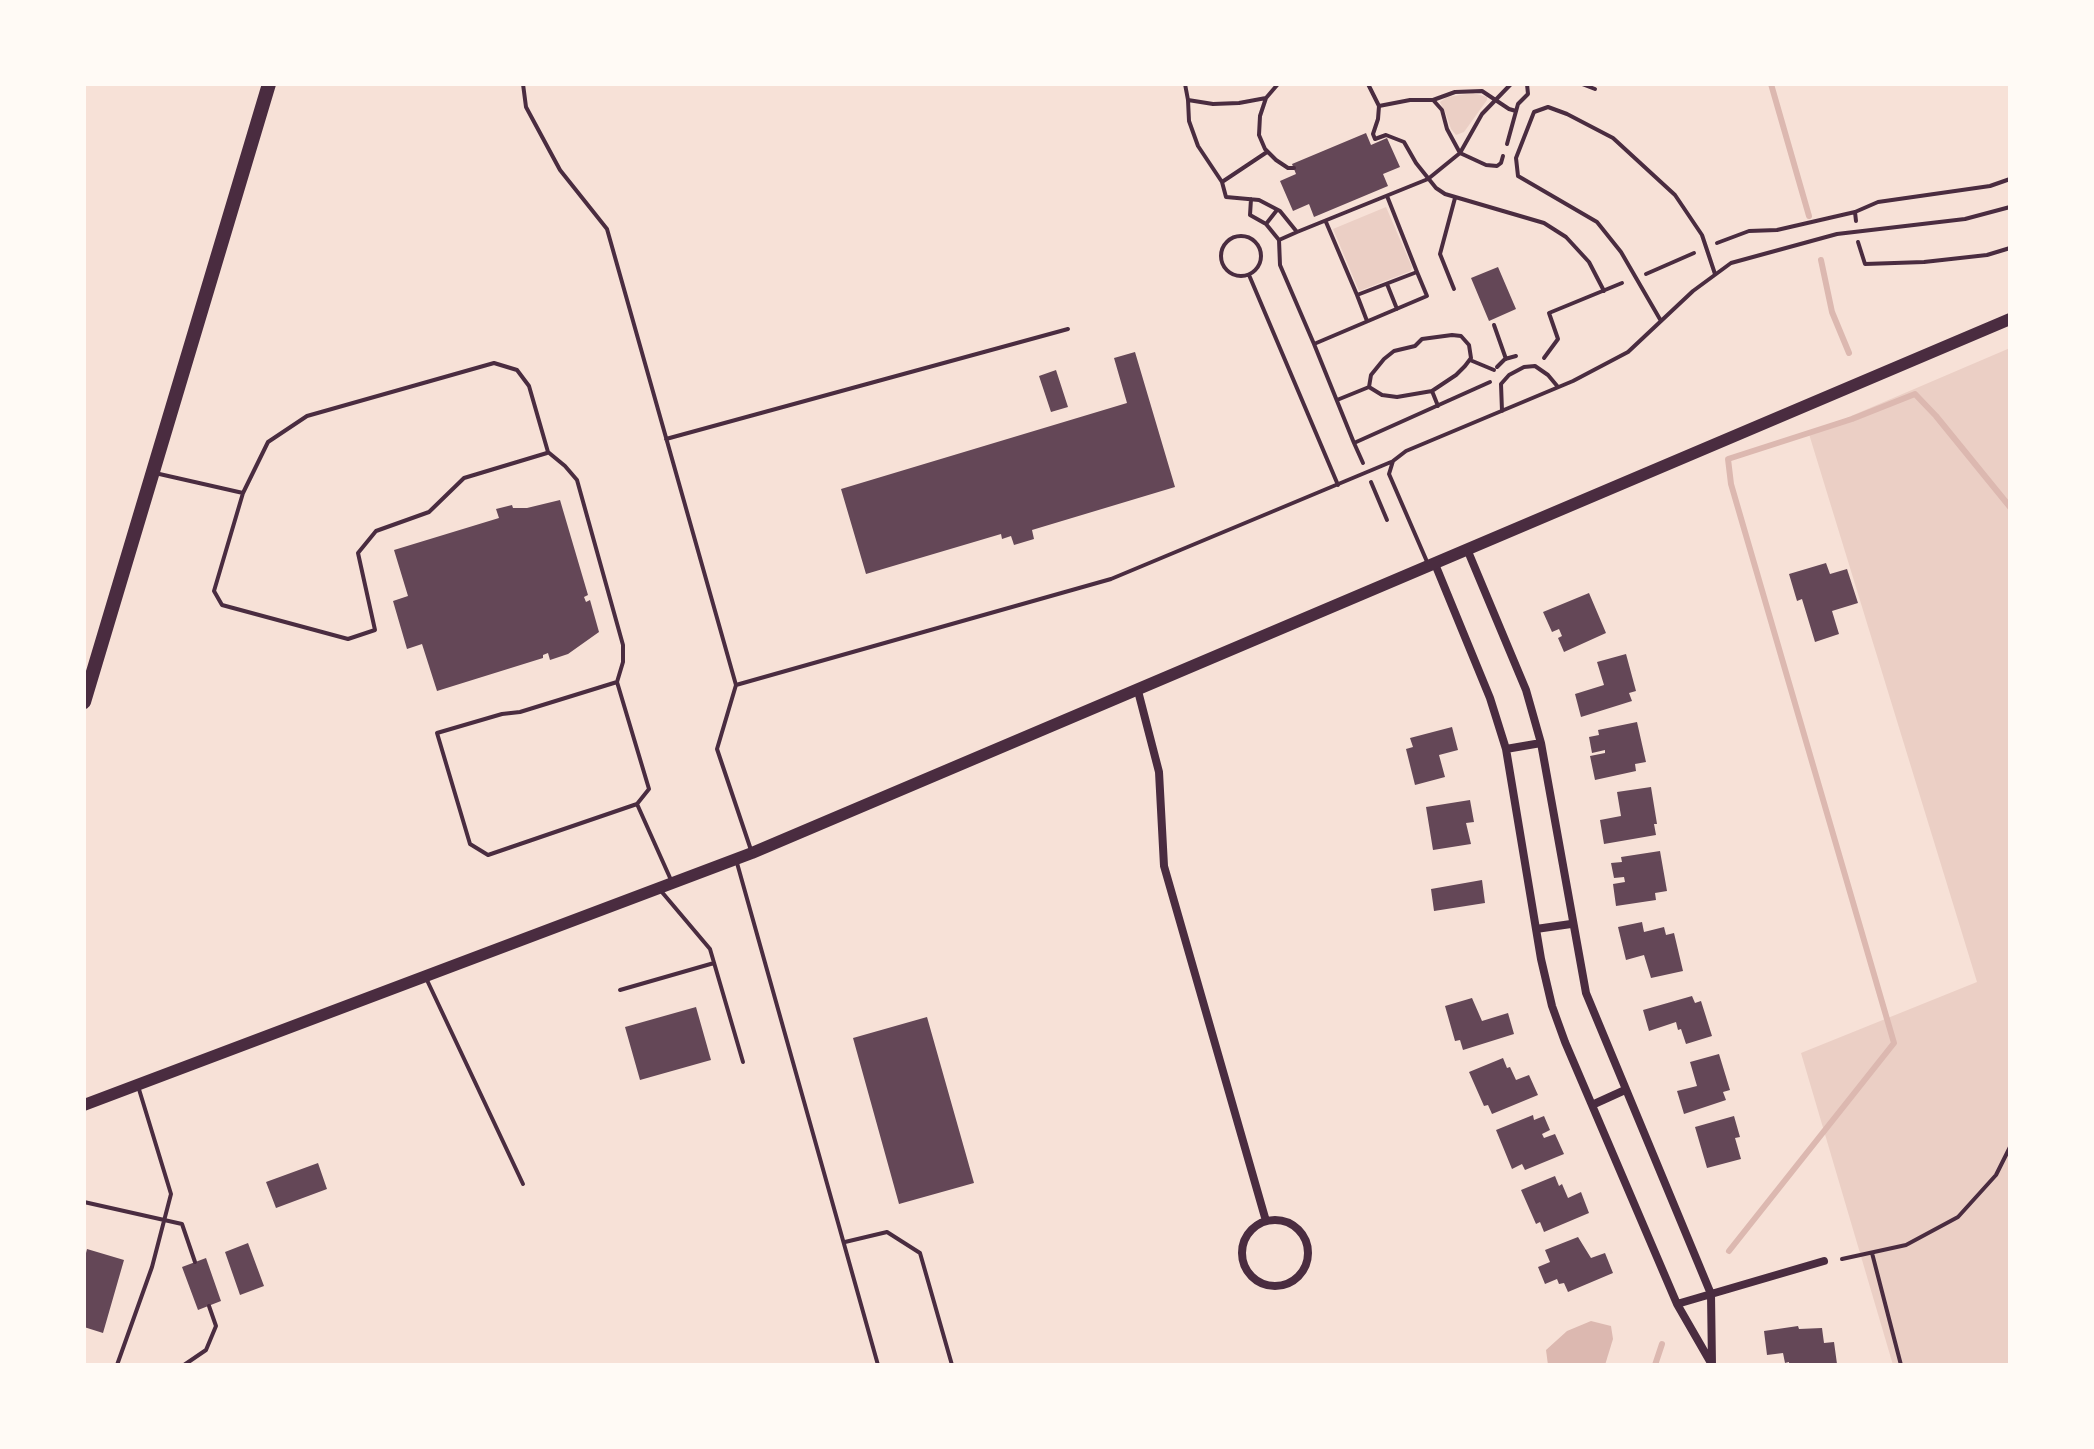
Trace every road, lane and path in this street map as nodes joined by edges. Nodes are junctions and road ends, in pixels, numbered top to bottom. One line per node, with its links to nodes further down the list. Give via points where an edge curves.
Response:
1 (269, 84): 64 (main road)
2 (523, 84): 60 (lane, via 526,107 560,170 607,229)
3 (1185, 84): 12 (path)
4 (1278, 84): 10 (path)
5 (1368, 84): 14 (path)
6 (1511, 84): 11 (path)
7 (1527, 84): 15 (path, via 1528,94)
8 (1582, 84): 9 (path)
9 (1595, 89)
10 (1266, 98): 12 (path, via 1213,104); 16 (path, via 1259,135)
11 (1496, 99): 13 (path, via 1470,90); 15 (path); 17 (path)
12 (1188, 100): 21 (path, via 1198,146)
13 (1433, 100): 14 (path); 17 (path)
14 (1379, 106): 19 (path, via 1375,139 1386,135 1404,142)
15 (1516, 111): 17 (path, via 1501,163 1486,165)
16 (1267, 152): 18 (path); 21 (path)
17 (1460, 153): 19 (path)
18 (1294, 168)
19 (1428, 179): 22 (path); 23 (path)
20 (2010, 179): 27 (path, via 1878,202)
21 (1222, 182): 24 (path, via 1226,197)
22 (1387, 196): 28 (path); 33 (path)
23 (1455, 198): 39 (path, via 1440,254); 40 (path, via 1544,223 1589,262)
24 (1251, 199): 26 (path); 29 (path, via 1250,215)
25 (2010, 207): 35 (lane, via 1965,219 1837,234 1752,256)
26 (1278, 210): 29 (path); 30 (path)
27 (1855, 212)
28 (1326, 221): 30 (path); 41 (path)
29 (1266, 224): 31 (path)
30 (1297, 232): 31 (path)
31 (1279, 240): 48 (path, via 1280,265)
32 (1694, 253): 34 (path)
33 (1417, 272): 38 (path); 42 (path, via 1427,296)
34 (1646, 274)
35 (1715, 274): 45 (lane); 45 (lane, via 1702,235 1675,195 1613,138 1548,107 1534,112 1516,158 1518,176 1597,222)
36 (1249, 275): 36 (lane, via 1261,261 1260,248 1245,237 1232,239 1223,249 1222,262 1235,276); 66 (lane)
37 (1622, 283): 40 (path)
38 (1387, 284): 41 (path); 42 (path)
39 (1454, 289)
40 (1604, 291): 50 (path, via 1549,313 1558,339 1545,358)
41 (1357, 295): 44 (path)
42 (1397, 309): 44 (path)
43 (2010, 319): 69 (main road)
44 (1367, 321): 48 (path)
45 (1661, 321): 55 (lane, via 1628,352)
46 (1494, 325): 51 (path)
47 (1068, 329): 60 (lane)
48 (1314, 344): 57 (path)
49 (1527, 353): 51 (path)
50 (1536, 355)
51 (1506, 359): 53 (path)
52 (1470, 360): 53 (path); 54 (path, via 1469,345 1461,336 1435,335 1394,351 1371,375); 56 (path)
53 (1494, 370): 58 (path, via 1490,383)
54 (1369, 387): 56 (path, via 1397,397); 57 (path)
55 (1558, 387): 59 (lane); 59 (lane, via 1535,366 1524,367 1501,384)
56 (1432, 391): 58 (path)
57 (1337, 400): 61 (path)
58 (1438, 406): 61 (path)
59 (1502, 411): 63 (lane)
60 (666, 439): 72 (lane)
61 (1354, 443): 65 (path)
62 (548, 452): 67 (lane, via 529,386 517,370 494,363 307,416 268,442); 67 (lane, via 464,478 429,512 376,531 358,553 375,630 348,639 222,605 214,591); 71 (lane, via 577,480 623,645)
63 (1393, 461): 65 (lane); 70 (lane, via 1389,474)
64 (153, 472): 67 (lane); 74 (main road)
65 (1367, 472): 66 (lane); 68 (path)
66 (1338, 485): 72 (lane, via 1111,579)
67 (243, 493)
68 (1387, 520)
69 (1467, 549): 70 (main road); 75 (street, via 1526,690)
70 (1432, 565): 73 (main road); 76 (street, via 1485,684)
71 (617, 682): 77 (lane, via 649,789); 77 (lane, via 437,733 470,844 488,855)
72 (736, 685): 78 (lane, via 717,749)
73 (1138, 691): 78 (main road); 96 (street, via 1159,772 1164,866)
74 (84, 702)
75 (1541, 743): 76 (street); 82 (street)
76 (1506, 749): 83 (street)
77 (637, 804): 80 (lane)
78 (752, 853): 79 (main road)
79 (736, 860): 80 (main road); 97 (lane)
80 (673, 884): 81 (main road)
81 (659, 889): 84 (lane, via 710,949); 85 (main road)
82 (1571, 924): 83 (street); 89 (street, via 1586,993)
83 (1536, 929): 91 (street, via 1552,1006)
84 (714, 963): 86 (lane); 87 (lane)
85 (425, 976): 88 (main road); 93 (lane)
86 (620, 990)
87 (743, 1062)
88 (137, 1084): 90 (main road); 95 (lane, via 171,1194)
89 (1625, 1090): 91 (street); 102 (street)
90 (84, 1105)
91 (1592, 1105): 103 (street)
92 (2010, 1147): 98 (path, via 1996,1175 1958,1217 1906,1245)
93 (523, 1184)
94 (84, 1202): 95 (lane)
95 (164, 1219): 101 (lane, via 182,1224); 105 (lane)
96 (1266, 1221): 96 (street, via 1244,1241 1243,1262 1254,1279 1283,1285 1302,1272 1305,1239 1289,1223)
97 (845, 1242): 107 (lane); 108 (lane, via 887,1232 920,1253)
98 (1872, 1253): 99 (path); 110 (path)
99 (1842, 1259)
100 (1824, 1261): 102 (street)
101 (195, 1262)
102 (1711, 1294): 103 (street); 109 (street)
103 (1677, 1304): 109 (street)
104 (209, 1306): 106 (lane, via 216,1326 206,1350)
105 (117, 1365)
106 (184, 1365)
107 (878, 1365)
108 (952, 1365)
109 (1712, 1365)
110 (1901, 1365)

